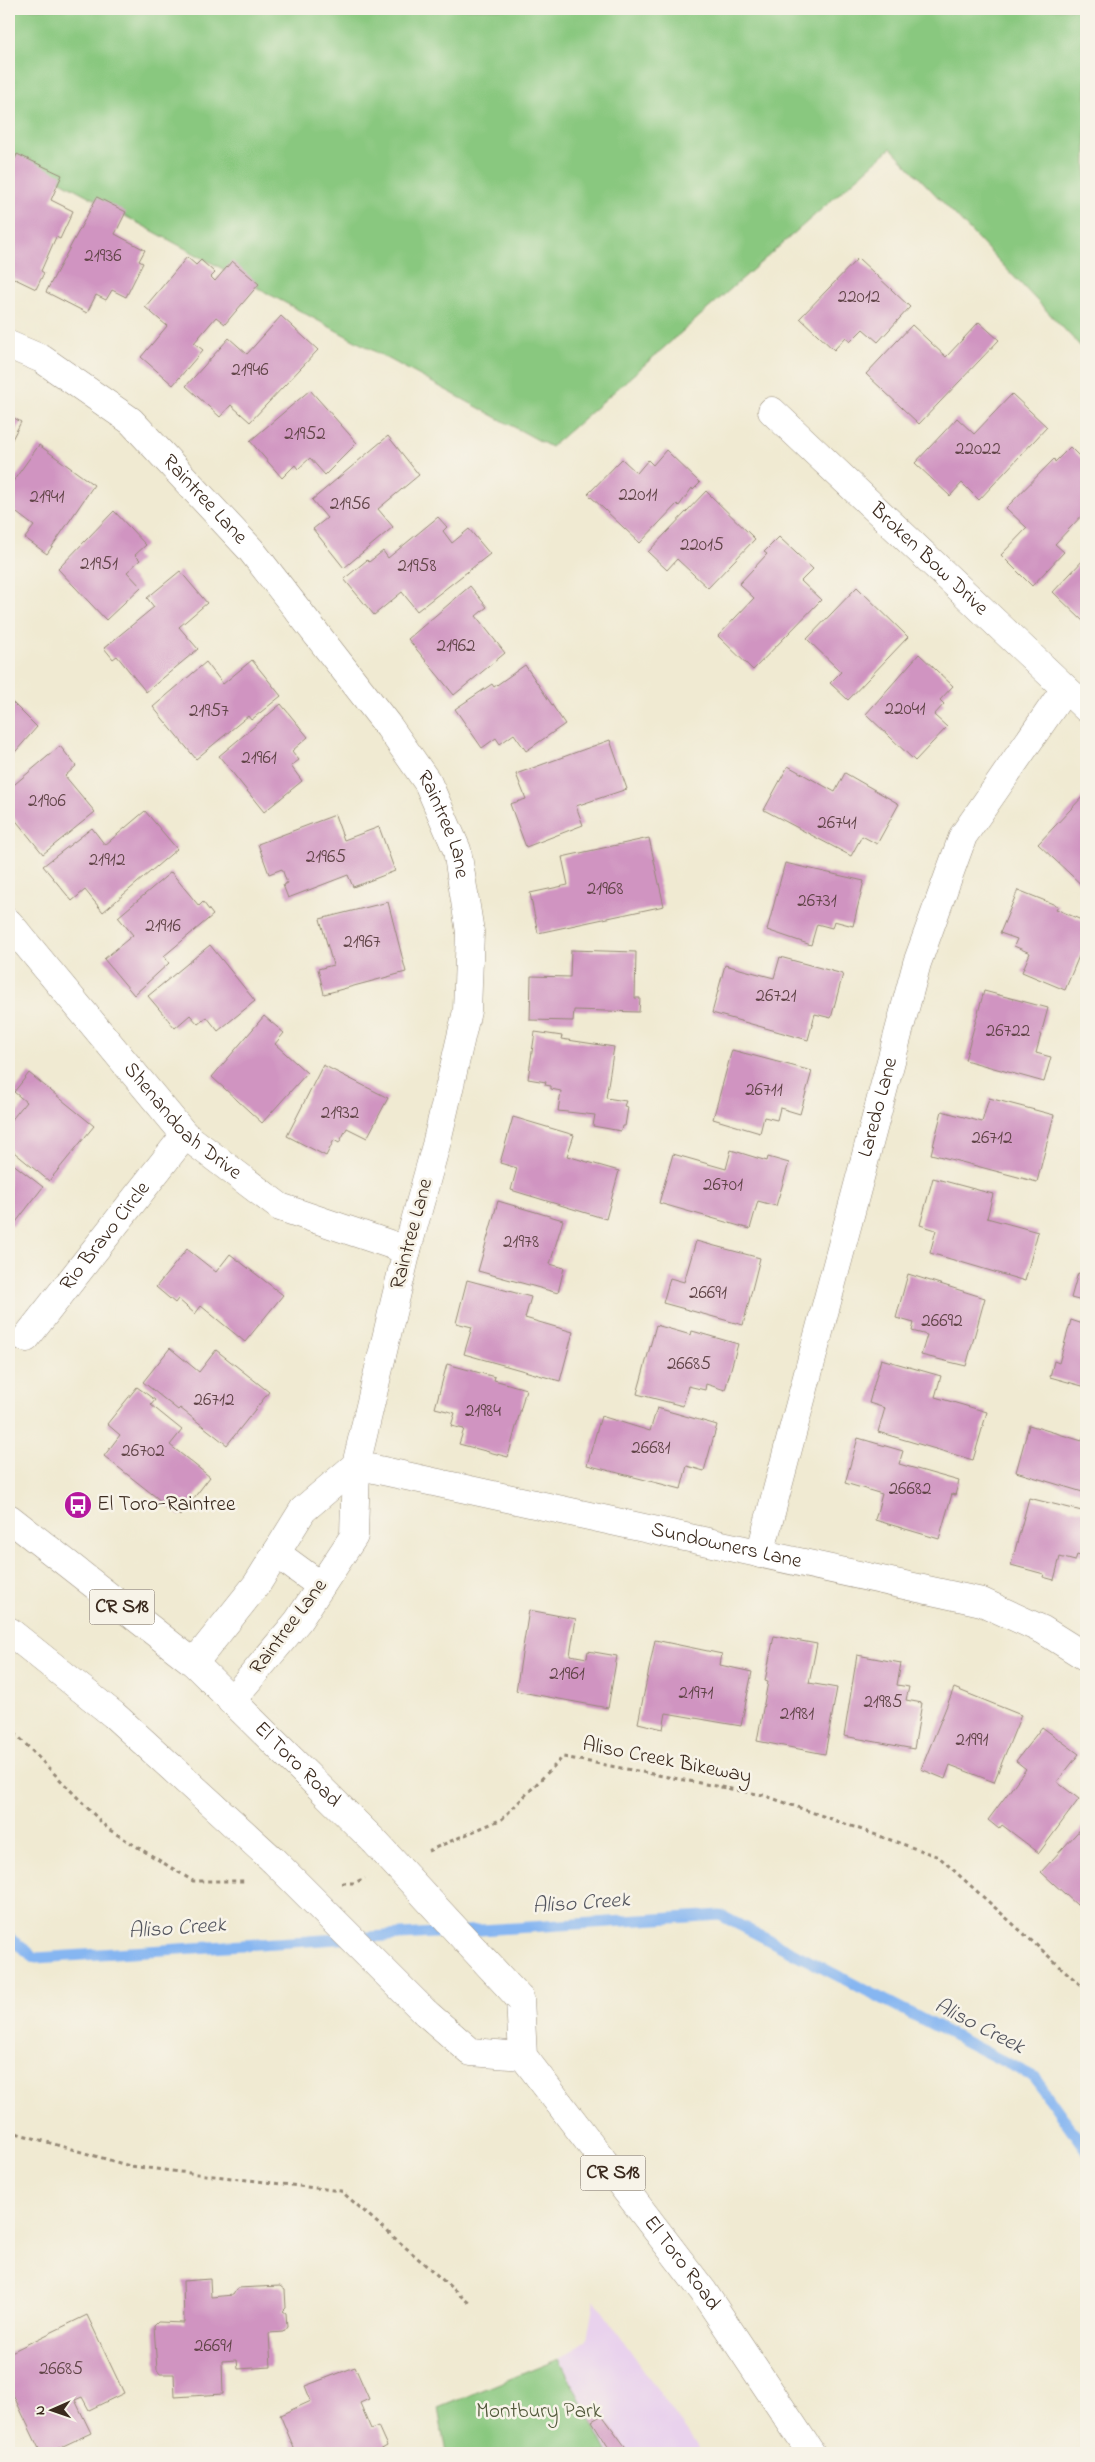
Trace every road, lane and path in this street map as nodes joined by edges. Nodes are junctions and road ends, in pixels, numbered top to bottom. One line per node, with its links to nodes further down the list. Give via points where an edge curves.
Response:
1 (9, 345): 7 (street, Raintree Lane, via 42,359 131,420 251,550 389,727 428,783 457,850 470,932 467,1011 436,1145)
2 (772, 411): 3 (street, Broken Bow Drive)
3 (1065, 689): 4 (street, Broken Bow Drive); 12 (street, Laredo Lane, via 963,836 917,963)
4 (1086, 708)
5 (9, 923): 6 (street, Shenandoah Drive)
6 (185, 1135): 7 (street, Shenandoah Drive, via 280,1206); 8 (street, Rio Bravo Circle)
7 (407, 1250): 9 (street, Raintree Lane)
8 (26, 1338)
9 (356, 1465): 11 (street, via 303,1510); 12 (street, Sundowners Lane); 13 (street, Raintree Lane, via 354,1536)
10 (9, 1518): 16 (street, El Toro Road / CR S18)
11 (276, 1553): 13 (street); 16 (street, via 257,1584)
12 (760, 1554): 15 (street, Sundowners Lane, via 982,1602 1043,1630)
13 (321, 1586): 17 (street, Raintree Lane, via 298,1621)
14 (9, 1631): 24 (street, bridge, via 114,1715 273,1860 425,2012 471,2052)
15 (1086, 1657)
16 (194, 1663): 17 (street, El Toro Road / CR S18)
17 (231, 1701): 24 (street, El Toro Road / CR S18, bridge, via 374,1841 520,1998)
18 (9, 1726): 21 (path, via 108,1829 193,1881)
19 (424, 1853): 23 (path, Aliso Creek Bikeway, via 502,1820 563,1757 763,1794 939,1857)
20 (371, 1875): 22 (path, via 354,1883)
21 (250, 1882)
22 (335, 1883)
23 (1086, 1990)
24 (523, 2056): 27 (street, El Toro Road / CR S18, via 703,2291)
25 (9, 2131): 26 (path, via 130,2166 341,2191)
26 (469, 2303)
27 (811, 2453)

